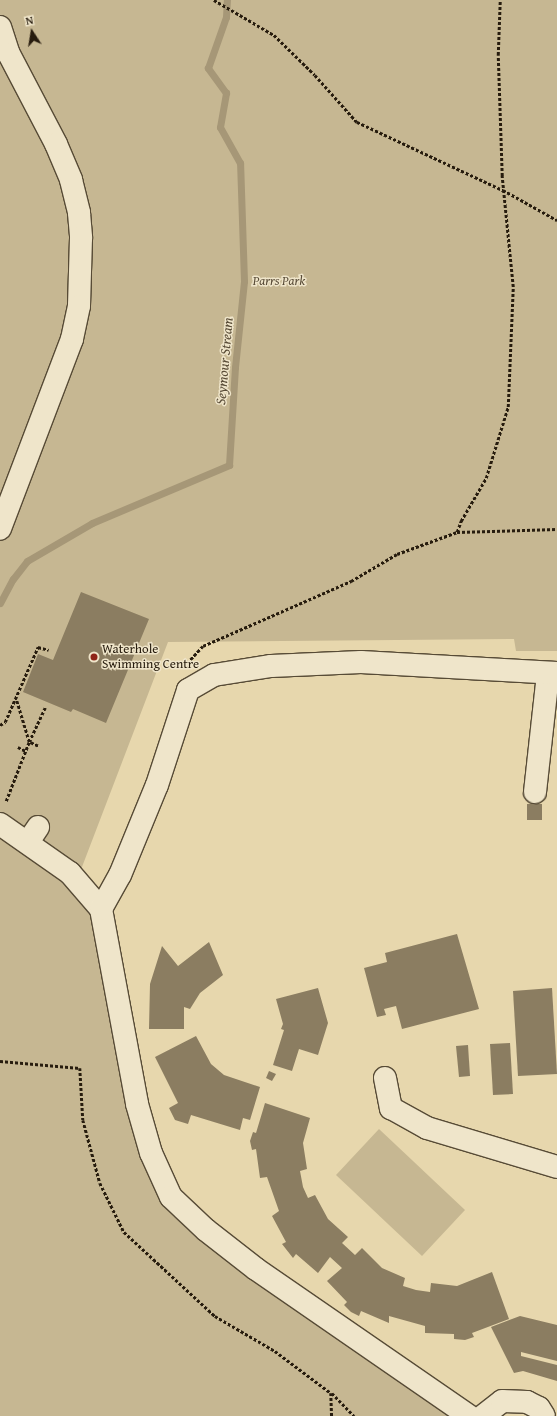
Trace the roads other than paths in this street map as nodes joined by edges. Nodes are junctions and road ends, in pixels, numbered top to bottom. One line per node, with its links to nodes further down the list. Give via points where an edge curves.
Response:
1 (0, 27): 2 (lane, via 9,54 56,144 71,180 79,213 81,238 79,306 72,339)
2 (0, 529)
3 (552, 674): 4 (lane); 6 (lane, via 360,662 271,666 214,675 188,690 157,785 120,875)
4 (535, 792)
5 (0, 824): 6 (lane, via 33,834)
6 (101, 909): 9 (lane, via 137,1104 151,1153 171,1197 206,1230 256,1269)
7 (385, 1078): 8 (lane, via 391,1108 427,1128)
8 (557, 1167)
9 (468, 1416)
10 (483, 1416): 11 (lane, via 502,1401 527,1402 539,1408)
11 (544, 1416)

